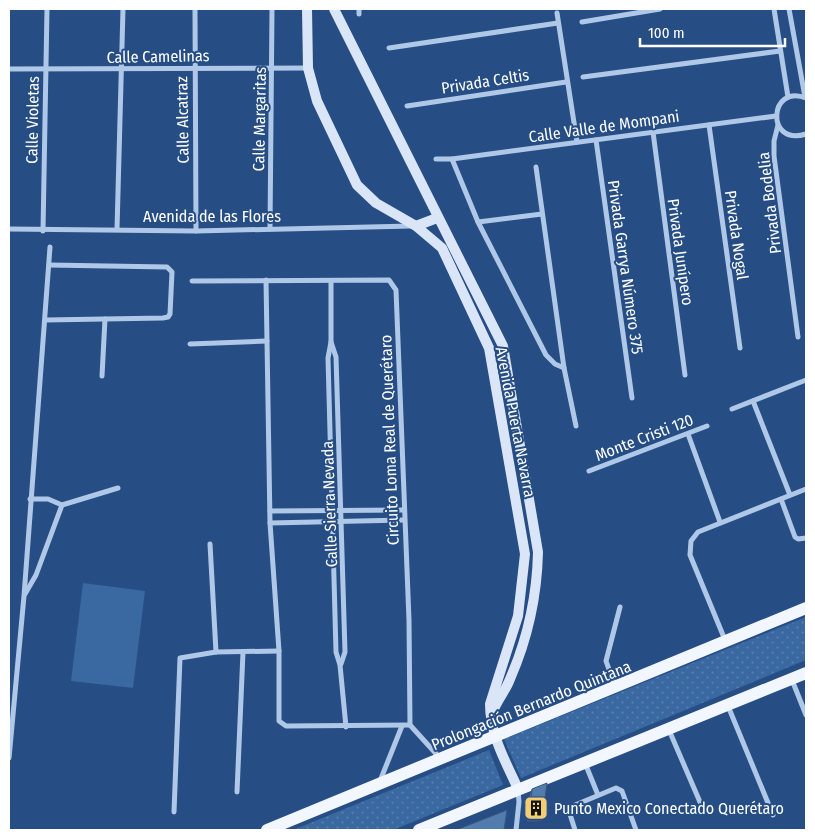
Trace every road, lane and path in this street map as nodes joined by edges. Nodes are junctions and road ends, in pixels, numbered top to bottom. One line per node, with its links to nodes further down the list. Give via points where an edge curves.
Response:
1 (47, 9): 18 (street, Calle Violetas)
2 (123, 9): 19 (street)
3 (195, 9): 15 (street, Calle Alcatraz)
4 (272, 9): 16 (street, Calle Margaritas)
5 (307, 9): 17 (street, Avenida Puerta Navarra)
6 (334, 9): 37 (street, Avenida Puerta Navarra)
7 (660, 9): 11 (street)
8 (774, 9): 14 (street)
9 (789, 9): 24 (street)
10 (557, 13): 12 (street)
11 (582, 22)
12 (558, 23): 13 (street); 22 (street)
13 (389, 48)
14 (780, 51): 21 (street); 23 (street)
15 (194, 67): 16 (street, Calle Camelinas); 19 (street, Calle Camelinas); 44 (street, Calle Alcatraz)
16 (273, 68): 17 (street, Calle Camelinas); 41 (street, Calle Margaritas)
17 (308, 68): 39 (street, Avenida Puerta Navarra, via 317,102 357,185 376,203)
18 (46, 69): 19 (street, Calle Camelinas); 20 (street, Calle Camelinas); 43 (street, Calle Violetas)
19 (122, 69): 40 (street)
20 (9, 70)
21 (583, 77)
22 (566, 82): 25 (street, Privada Celtis); 32 (street)
23 (788, 97): 24 (street); 26 (street)
24 (805, 98)
25 (407, 106)
26 (776, 116): 27 (street, Calle Valle de Mompani); 28 (street)
27 (709, 125): 29 (street, Calle Valle de Mompani); 56 (street, Privada Nogal)
28 (778, 125): 30 (street, via 790,136); 52 (street, Privada Bodelia, via 774,156)
29 (653, 132): 31 (street, Calle Valle de Mompani); 58 (street, Privada Junípero)
30 (806, 134)
31 (596, 140): 32 (street, Calle Valle de Mompani); 61 (street, Privada Garrya Número 375)
32 (577, 142): 34 (street, Calle Valle de Mompani)
33 (436, 159): 34 (street, Calle Valle de Mompani)
34 (452, 159): 38 (street)
35 (536, 167): 36 (street)
36 (542, 214): 38 (street); 57 (street)
37 (437, 218): 39 (street); 67 (street, Avenida Puerta Navarra, via 503,346)
38 (478, 222): 57 (street, via 546,355)
39 (416, 226): 41 (street, Avenida de las Flores); 69 (street, Avenida Puerta Navarra, via 442,248 489,348)
40 (117, 229): 43 (street, Avenida de las Flores); 44 (street, Avenida de las Flores)
41 (270, 229): 44 (street, Avenida de las Flores)
42 (9, 230): 43 (street, Avenida de las Flores)
43 (43, 231)
44 (196, 231)
45 (50, 247): 46 (street)
46 (49, 265): 50 (street); 51 (street, via 171,269 168,317)
47 (266, 280): 48 (street, Circuito Loma Real de Querétaro); 49 (street, Circuito Loma Real de Querétaro); 53 (street)
48 (192, 281)
49 (331, 281): 54 (street, Calle Sierra Nevada); 78 (street, Circuito Loma Real de Querétaro, via 389,280 396,290)
50 (46, 320): 51 (street); 73 (street)
51 (106, 320): 59 (street)
52 (798, 337)
53 (267, 341): 55 (street); 79 (street)
54 (331, 342): 76 (street, Calle Sierra Nevada, via 328,358); 77 (street, Calle Sierra Nevada, via 336,357)
55 (190, 344)
56 (740, 348)
57 (564, 368): 64 (street)
58 (686, 375)
59 (102, 376)
60 (806, 380): 62 (street)
61 (632, 398)
62 (752, 401): 63 (street); 72 (street)
63 (732, 409)
64 (576, 426)
65 (708, 426): 66 (street, Monte Cristi 120)
66 (688, 434): 68 (street, Monte Cristi 120); 83 (street)
67 (524, 470): 69 (street); 100 (street, Avenida Puerta Navarra, via 538,552 537,587 531,619 510,680)
68 (590, 471)
69 (511, 472): 100 (street, Avenida Puerta Navarra, via 525,554 523,584 518,616 490,704)
70 (118, 488): 75 (street)
71 (806, 489): 72 (street)
72 (790, 495): 74 (street)
73 (30, 499): 75 (street, via 48,499); 87 (street)
74 (781, 499): 83 (street); 85 (street, via 796,537)
75 (62, 504): 87 (street, via 36,575)
76 (332, 510): 77 (street); 79 (street); 81 (street, Calle Sierra Nevada)
77 (341, 510): 78 (street); 82 (street, Calle Sierra Nevada)
78 (403, 510): 80 (street, Circuito Loma Real de Querétaro)
79 (270, 511): 84 (street)
80 (404, 520): 82 (street); 101 (street, Circuito Loma Real de Querétaro)
81 (332, 522): 82 (street); 84 (street); 94 (street, Calle Sierra Nevada, via 336,652)
82 (342, 522): 94 (street, Calle Sierra Nevada, via 345,652)
83 (720, 522): 90 (street, via 698,532 691,541 690,555)
84 (270, 524): 91 (street)
85 (806, 538)
86 (210, 544): 92 (street)
87 (24, 596): 106 (street)
88 (620, 607): 97 (street, via 606,661)
89 (806, 608): 90 (main road, Prolongación Bernardo Quintana)
90 (726, 642): 97 (main road, Prolongación Bernardo Quintana)
91 (278, 651): 93 (street); 103 (street, via 281,724)
92 (216, 652): 93 (street); 114 (street, via 180,658)
93 (243, 652): 111 (street)
94 (340, 665): 103 (street, Calle Sierra Nevada)
95 (806, 673): 96 (main road)
96 (792, 680): 98 (main road); 99 (street)
97 (616, 687): 105 (main road, Prolongación Bernardo Quintana)
98 (728, 706): 104 (main road); 115 (street)
99 (806, 715)
100 (490, 720): 105 (street, Avenida Puerta Navarra)
101 (410, 725): 102 (street); 107 (street)
102 (402, 726): 103 (street); 109 (street)
103 (346, 727)
104 (670, 730): 108 (main road); 113 (street)
105 (495, 737): 107 (main road, Prolongación Bernardo Quintana); 110 (street, Avenida Puerta Navarra)
106 (9, 758)
107 (441, 759): 109 (main road, Prolongación Bernardo Quintana)
108 (585, 763): 110 (main road); 112 (street)
109 (379, 784): 116 (main road, Prolongación Bernardo Quintana)
110 (518, 789): 117 (main road); 118 (street)
111 (237, 792)
112 (598, 795): 119 (street, via 568,808); 120 (street, via 620,788)
113 (703, 809)
114 (174, 812)
115 (773, 815)
116 (267, 830)
117 (419, 830)
118 (516, 830)
119 (575, 830)
120 (636, 830)

